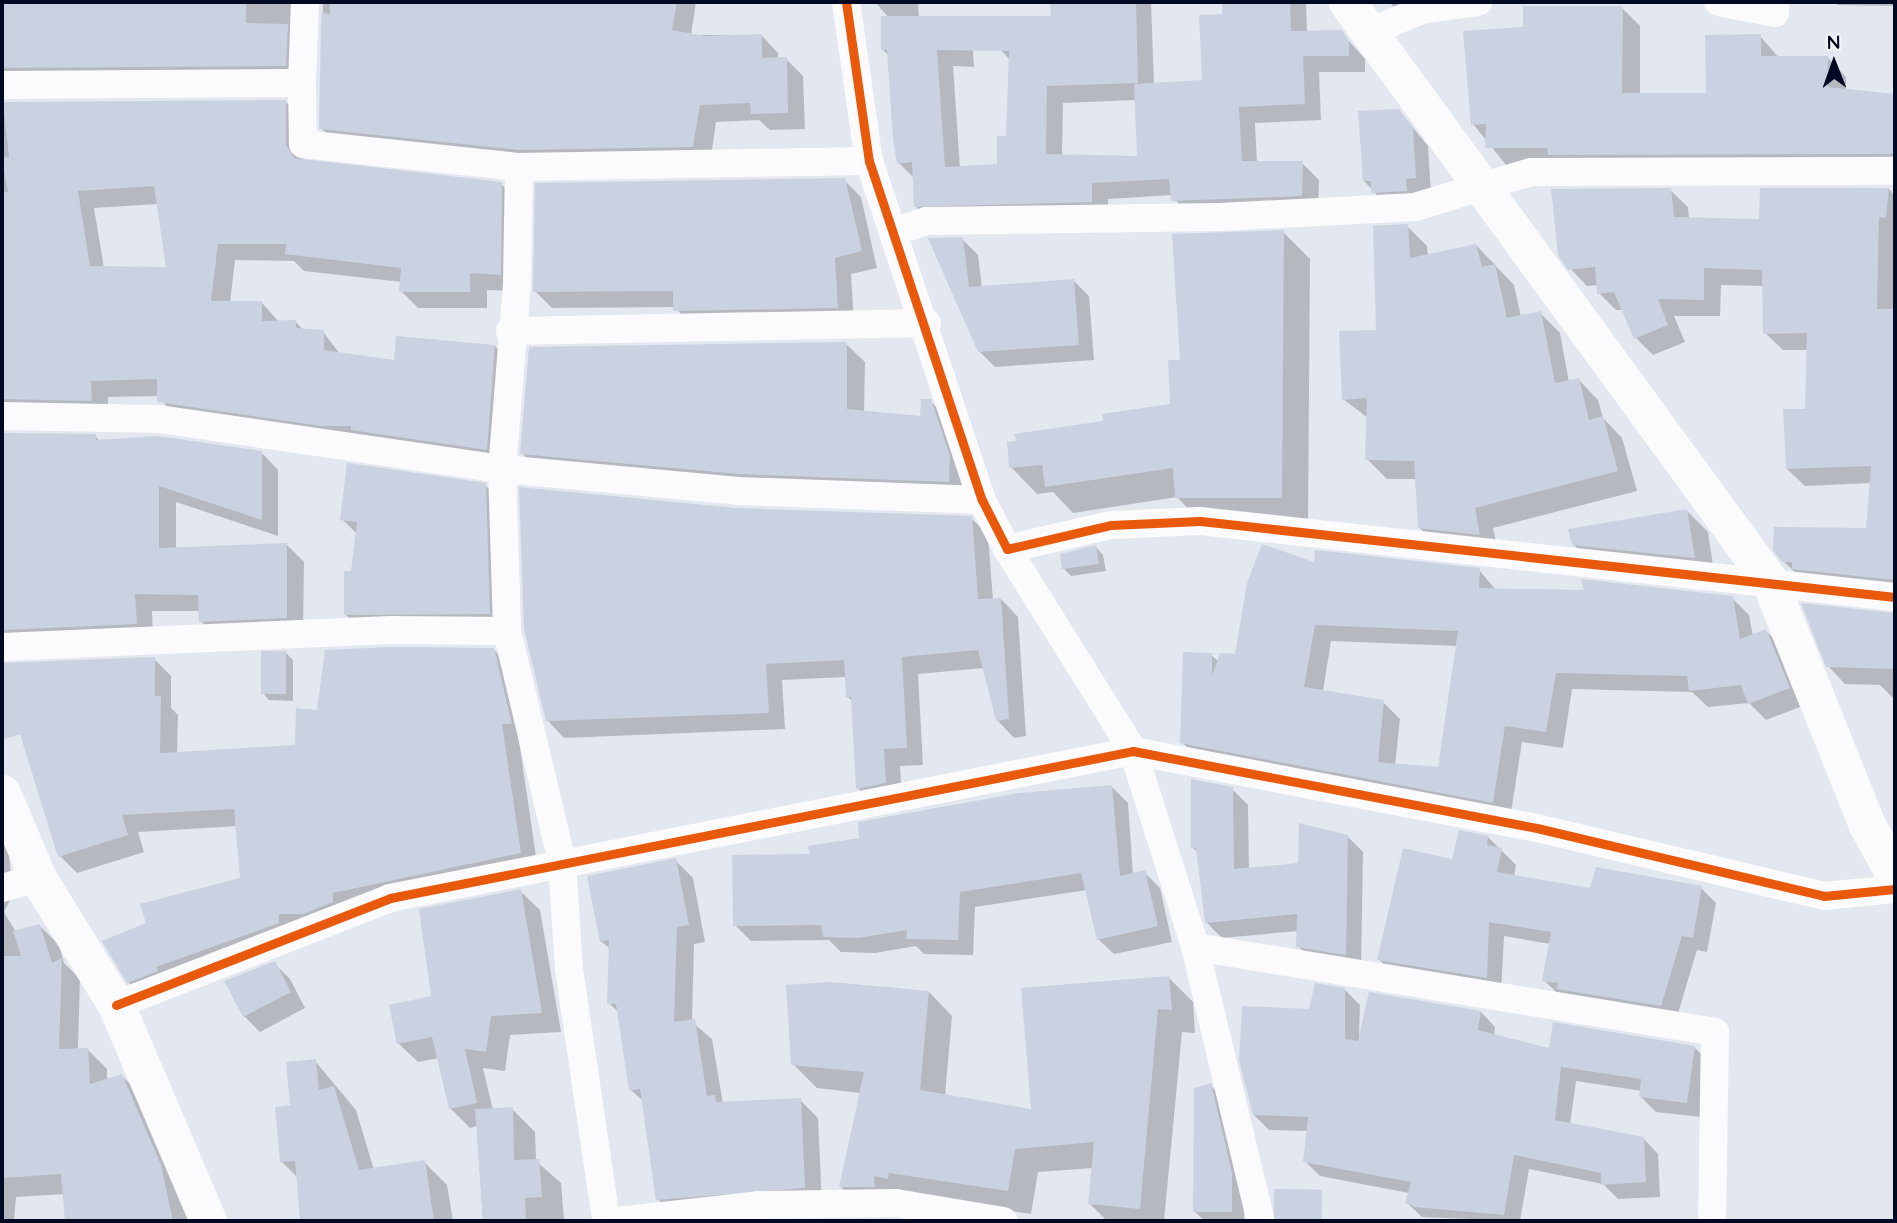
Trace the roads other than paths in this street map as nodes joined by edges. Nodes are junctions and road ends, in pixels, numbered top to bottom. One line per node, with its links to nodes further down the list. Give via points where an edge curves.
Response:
1 (305, 2): 8 (street)
2 (846, 2): 10 (street)
3 (1348, 2): 7 (street)
4 (1478, 2): 7 (street, via 1421,10)
5 (1718, 2): 6 (street, via 1775,13)
6 (1775, 2)
7 (1370, 32): 13 (street)
8 (302, 83): 9 (street); 11 (street, via 303,144)
9 (2, 85)
10 (869, 160): 11 (street); 14 (street)
11 (519, 167): 16 (street, via 517,284)
12 (1895, 171): 13 (street, via 1531,172)
13 (1484, 186): 14 (street, via 1415,207 1219,217 926,221); 21 (street)
14 (894, 232): 15 (street)
15 (927, 323): 16 (street); 19 (street)
16 (509, 331): 18 (street)
17 (2, 416): 18 (street, via 159,419)
18 (502, 469): 19 (street, via 738,491); 23 (street)
19 (982, 500): 20 (street)
20 (1007, 549): 21 (street, via 1111,526 1200,521); 25 (street)
21 (1769, 580): 22 (street); 28 (street, via 1866,823)
22 (1895, 597)
23 (507, 631): 24 (street, via 391,630); 27 (street)
24 (2, 647)
25 (1133, 751): 27 (street); 31 (street, via 1541,829 1824,896); 32 (street)
26 (2, 793): 29 (street)
27 (562, 862): 33 (street, via 390,898); 35 (street, via 569,969)
28 (1895, 876)
29 (38, 878): 30 (street); 33 (street)
30 (2, 888)
31 (1895, 889)
32 (1195, 947): 38 (street); 39 (street, via 1715,1032)
33 (116, 1005): 34 (street)
34 (208, 1221)
35 (606, 1221)
36 (618, 1221): 37 (street, via 758,1205 896,1203)
37 (1004, 1221)
38 (1261, 1221)
39 (1712, 1221)

